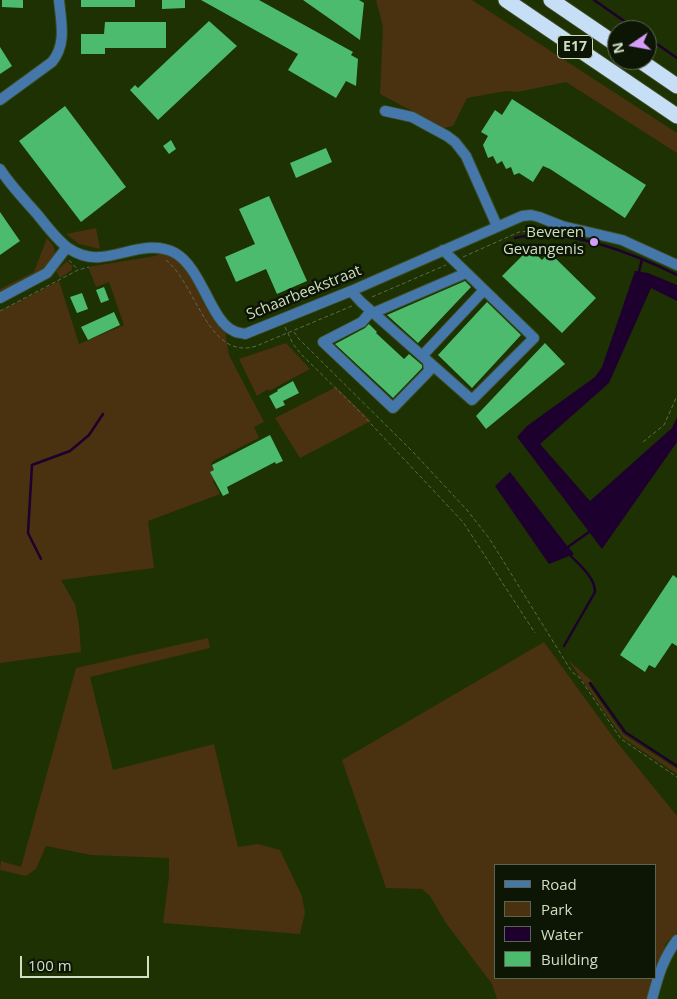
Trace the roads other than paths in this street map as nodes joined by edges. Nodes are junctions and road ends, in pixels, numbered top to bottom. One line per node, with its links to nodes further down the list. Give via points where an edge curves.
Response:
1 (59, 0): 7 (street, via 62,44 58,55)
2 (506, 0): 9 (highway, E17)
3 (551, 0): 4 (highway, E17)
4 (607, 38)
5 (654, 70): 6 (highway)
6 (677, 86)
7 (0, 100)
8 (385, 111): 11 (street, via 412,117 455,142 466,156)
9 (677, 116)
10 (0, 170): 12 (street, Schaarbeekstraat)
11 (497, 226): 13 (street, Schaarbeekstraat); 14 (street, Schaarbeekstraat, via 531,215 622,240)
12 (67, 247): 17 (street, Schaarbeekstraat, via 80,255 100,257 148,248 175,253 187,261 224,323 233,331 245,334); 18 (street, via 47,273)
13 (443, 250): 15 (street); 17 (street, Schaarbeekstraat)
14 (677, 265)
15 (466, 273): 16 (street); 19 (street)
16 (484, 290): 20 (street); 20 (street, via 534,338 472,400)
17 (351, 291): 19 (street)
18 (0, 298)
19 (372, 312): 20 (street); 20 (street, via 362,322 323,342 393,408 429,371)
20 (425, 359)
21 (677, 940): 22 (street, via 662,963)
22 (652, 999)

